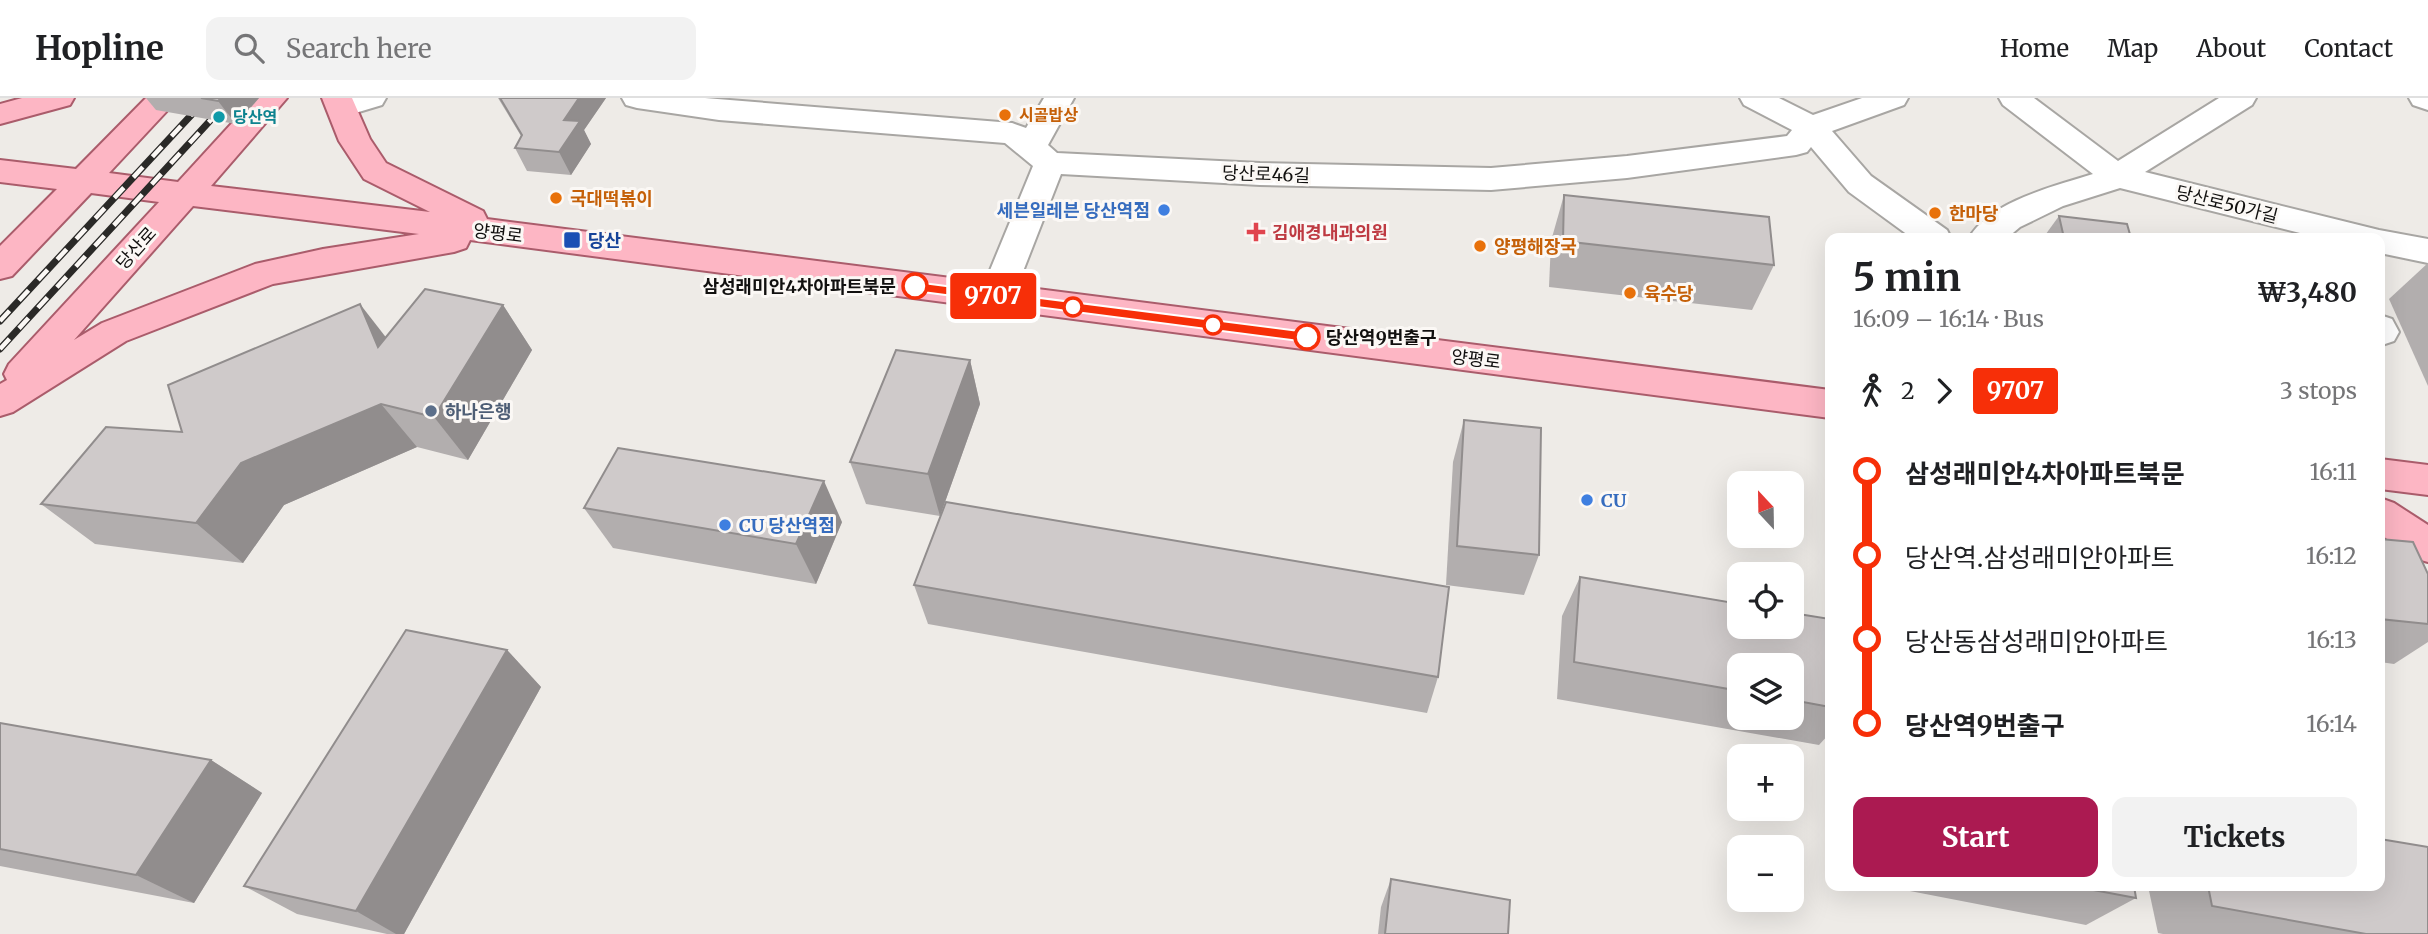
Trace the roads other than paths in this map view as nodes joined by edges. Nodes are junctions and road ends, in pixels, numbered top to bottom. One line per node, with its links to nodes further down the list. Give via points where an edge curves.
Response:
1 (59, 98): 11 (main road)
2 (164, 98): 16 (main road)
3 (272, 98): 17 (main road, 당산로)
4 (637, 98): 13 (street, 당산로46길, via 719,110 1012,133)
5 (1059, 98): 13 (street)
6 (1893, 98): 12 (street, 당산로46길)
7 (2014, 98): 15 (street)
8 (2241, 98): 15 (street)
9 (1759, 99): 12 (street)
10 (350, 101): 18 (main road, via 355,141 374,171)
11 (0, 114)
12 (1811, 127): 13 (street, 당산로46길, via 1796,145 1491,179 1260,174); 19 (street, via 1860,184)
13 (1041, 154): 25 (street)
14 (0, 171): 16 (main road, 양평로)
15 (2119, 177): 20 (street, via 2053,198 2008,219); 21 (street, 당산로50가길)
16 (84, 181): 17 (main road, 양평로); 24 (main road)
17 (186, 193): 18 (main road, 양평로); 26 (main road, 당산로)
18 (498, 233): 25 (main road, 양평로); 26 (main road, via 268,273 114,332)
19 (1928, 233)
20 (1991, 233)
21 (2332, 233)
22 (2385, 242): 23 (street)
23 (2428, 251)
24 (0, 267)
25 (996, 297): 27 (main road, 양평로)
26 (0, 400)
27 (1825, 403)
28 (2385, 475): 29 (main road)
29 (2428, 480)
30 (2385, 517): 31 (main road)
31 (2428, 546)

